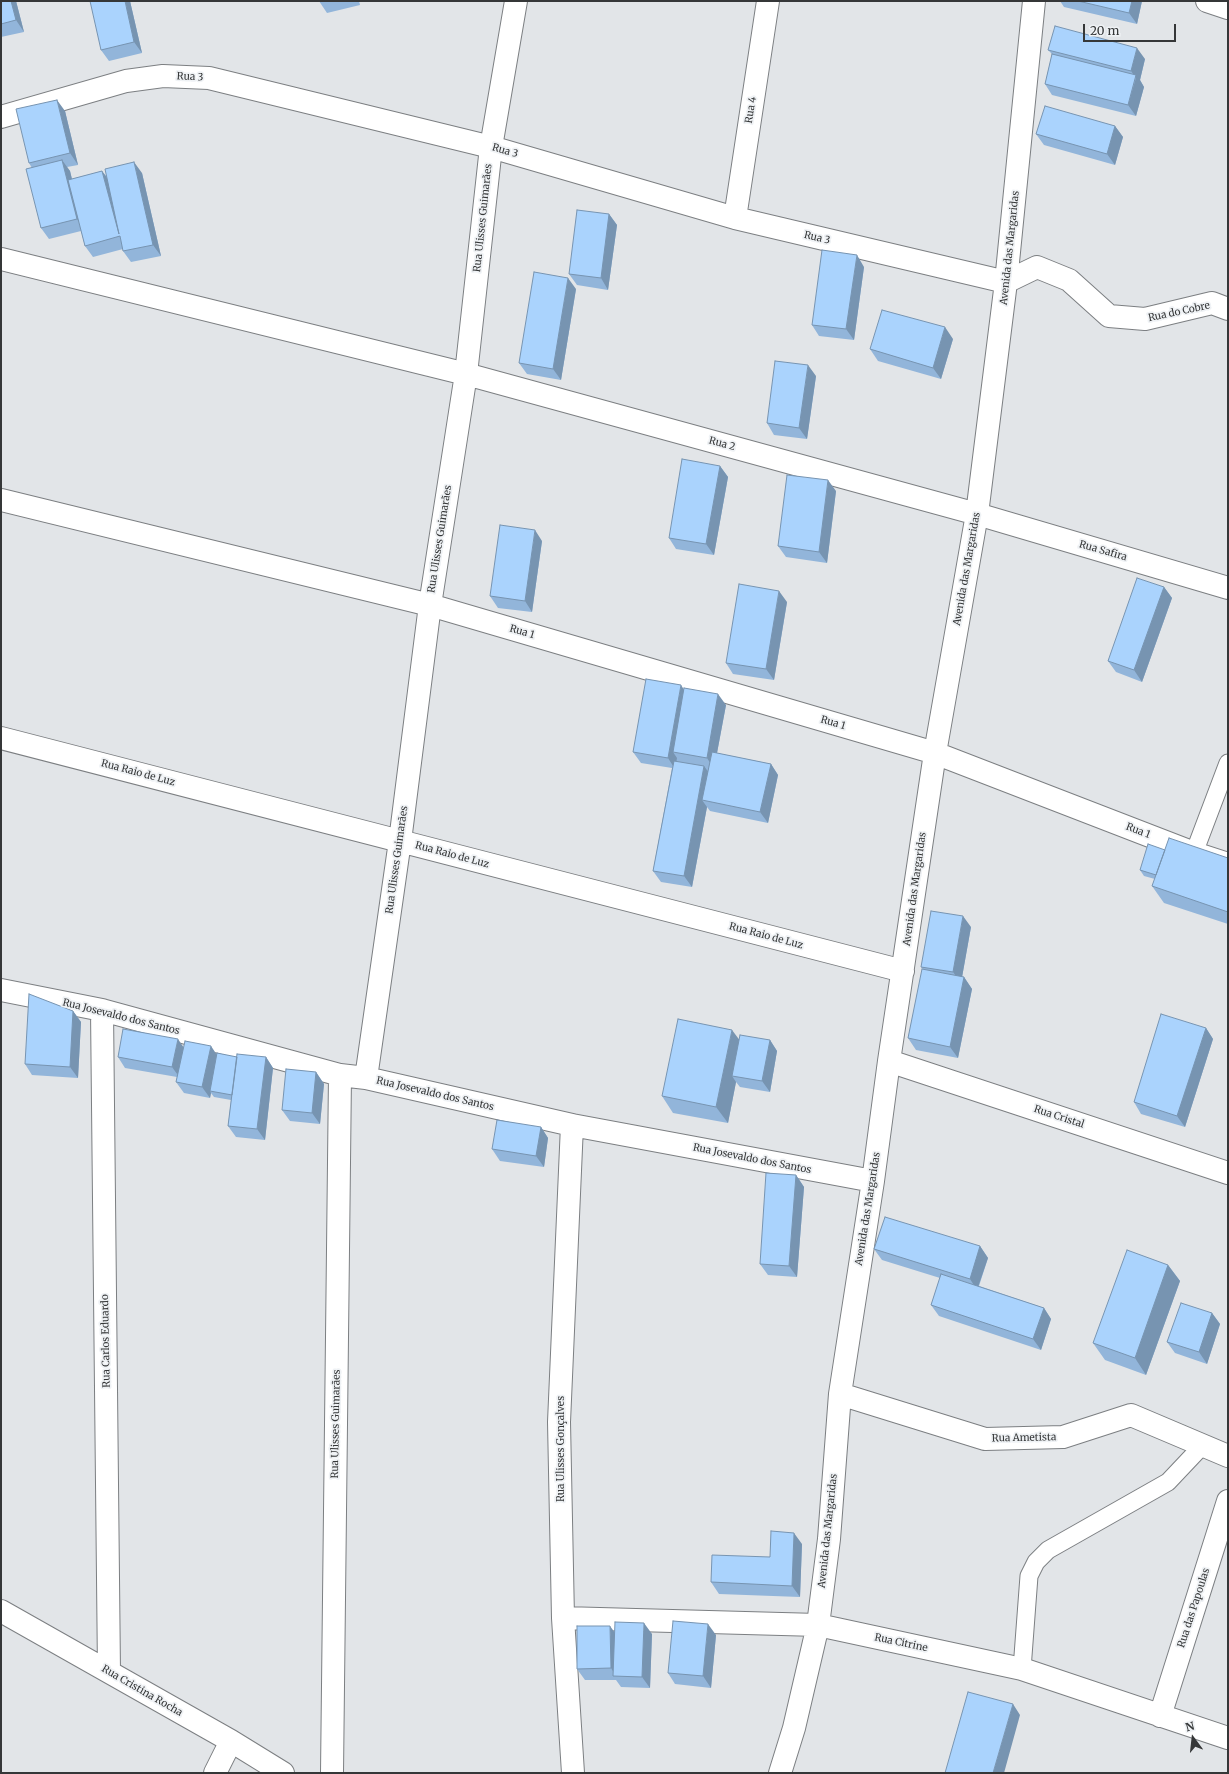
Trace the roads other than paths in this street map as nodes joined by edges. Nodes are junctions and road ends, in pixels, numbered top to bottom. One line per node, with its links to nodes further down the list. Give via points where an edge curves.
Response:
1 (516, 1): 7 (street, Rua Ulisses Guimarães)
2 (768, 1): 8 (street, Rua 4)
3 (1034, 1): 10 (street, Avenida das Margaridas)
4 (1207, 1): 5 (street)
5 (1228, 8)
6 (1, 117): 7 (street, Rua 3, via 126,80 163,76 209,78)
7 (491, 147): 8 (street, Rua 3); 12 (street, Rua Ulisses Guimarães)
8 (735, 218): 10 (street, Rua 3)
9 (1, 259): 12 (street, Rua 2)
10 (1006, 282): 11 (street, Rua do Cobre, via 1037,267 1069,280 1109,316 1146,319 1212,304); 14 (street, Avenida das Margaridas)
11 (1228, 309)
12 (466, 374): 14 (street, Rua 2); 16 (street, Rua Ulisses Guimarães)
13 (1, 500): 16 (street, Rua 1)
14 (977, 514): 15 (street, Rua Safira); 18 (street, Avenida das Margaridas)
15 (1228, 588)
16 (430, 606): 18 (street, Rua 1); 20 (street, Rua Ulisses Guimarães)
17 (1, 738): 20 (street, Rua Raio de Luz)
18 (935, 753): 21 (street, Rua 1); 23 (street, Avenida das Margaridas)
19 (1228, 763): 21 (lane)
20 (400, 841): 23 (street, Rua Raio de Luz); 28 (street, Rua Ulisses Guimarães)
21 (1194, 853): 22 (street, Rua 1)
22 (1228, 864)
23 (903, 971): 26 (street, Avenida das Margaridas)
24 (1, 990): 25 (street, Rua Josevaldo dos Santos)
25 (102, 1010): 27 (street, Rua Josevaldo dos Santos); 40 (street, Rua Carlos Eduardo)
26 (889, 1061): 30 (street, Rua Cristal); 31 (street, Avenida das Margaridas)
27 (340, 1075): 28 (street, Rua Josevaldo dos Santos); 46 (street, Rua Ulisses Guimarães)
28 (366, 1078): 29 (street, Rua Josevaldo dos Santos)
29 (572, 1125): 31 (street, Rua Josevaldo dos Santos); 37 (street, Rua Ulisses Gonçalves, via 559,1422)
30 (1228, 1173)
31 (873, 1181): 32 (street, Avenida das Margaridas)
32 (840, 1394): 33 (street, Rua Ametista, via 985,1439 1062,1437 1131,1415); 38 (street, Avenida das Margaridas, via 829,1539)
33 (1202, 1446): 34 (street, Rua Ametista); 39 (lane, via 1168,1482 1048,1550 1036,1562 1029,1576)
34 (1228, 1456)
35 (1228, 1501): 41 (street, Rua das Papoulas)
36 (1, 1611): 40 (street, Rua Cristina Rocha)
37 (563, 1618): 38 (street, Rua Citrine); 47 (street, Rua Ulisses Gonçalves)
38 (818, 1625): 39 (street, Rua Citrine); 48 (street, Avenida das Margaridas, via 794,1728)
39 (1022, 1669): 41 (street, Rua Citrine)
40 (109, 1672): 43 (street, Rua Cristina Rocha)
41 (1160, 1716): 42 (street, Rua Citrine)
42 (1228, 1738)
43 (231, 1741): 44 (street); 45 (street, Rua Cristina Rocha)
44 (215, 1773)
45 (283, 1773)
46 (332, 1773)
47 (573, 1773)
48 (780, 1773)

